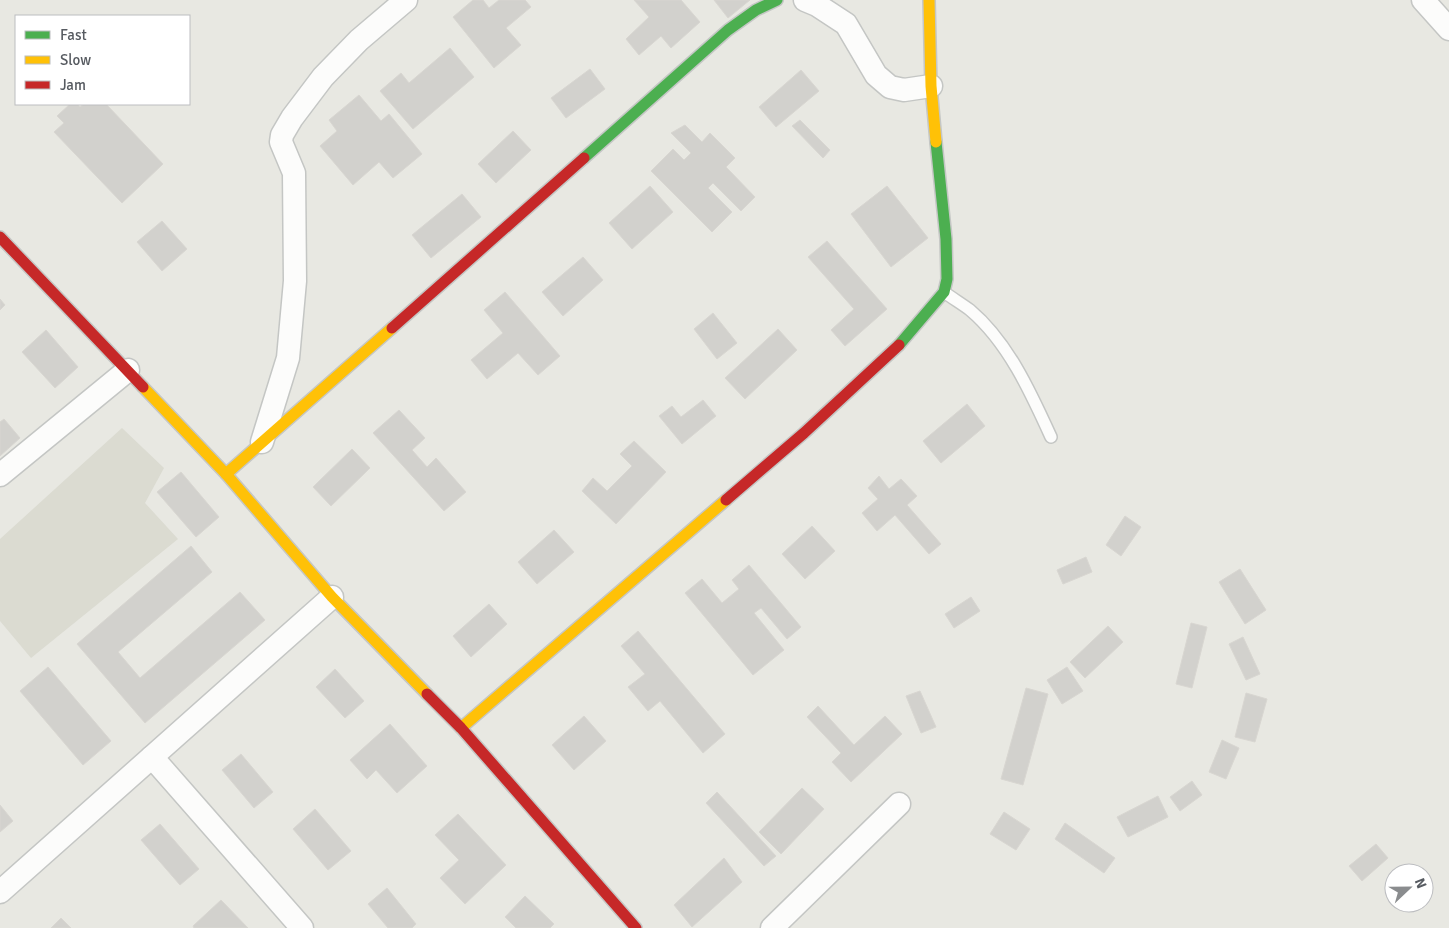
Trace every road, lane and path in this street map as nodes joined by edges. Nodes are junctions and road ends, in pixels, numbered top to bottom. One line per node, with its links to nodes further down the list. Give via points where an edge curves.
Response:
1 (406, 0): 12 (street, via 359,40 323,77 282,135 281,142 294,173 296,281 288,358)
2 (777, 0): 12 (street, via 728,28)
3 (805, 0): 7 (street, via 846,24 876,76 890,87 904,90)
4 (929, 0): 7 (street)
5 (1423, 0): 6 (street)
6 (1449, 28)
7 (931, 86): 9 (street, via 946,224 947,279)
8 (0, 237): 10 (street)
9 (944, 292): 11 (lane, via 970,311 1011,360); 16 (street, via 899,345 804,433)
10 (128, 370): 13 (street); 14 (street)
11 (1051, 437)
12 (262, 442): 13 (street)
13 (226, 474): 15 (street)
14 (0, 476)
15 (332, 596): 16 (street); 17 (street)
16 (462, 728): 21 (street)
17 (152, 757): 19 (street); 20 (street)
18 (899, 804): 22 (street)
19 (0, 892)
20 (302, 928)
21 (636, 928)
22 (772, 928)

